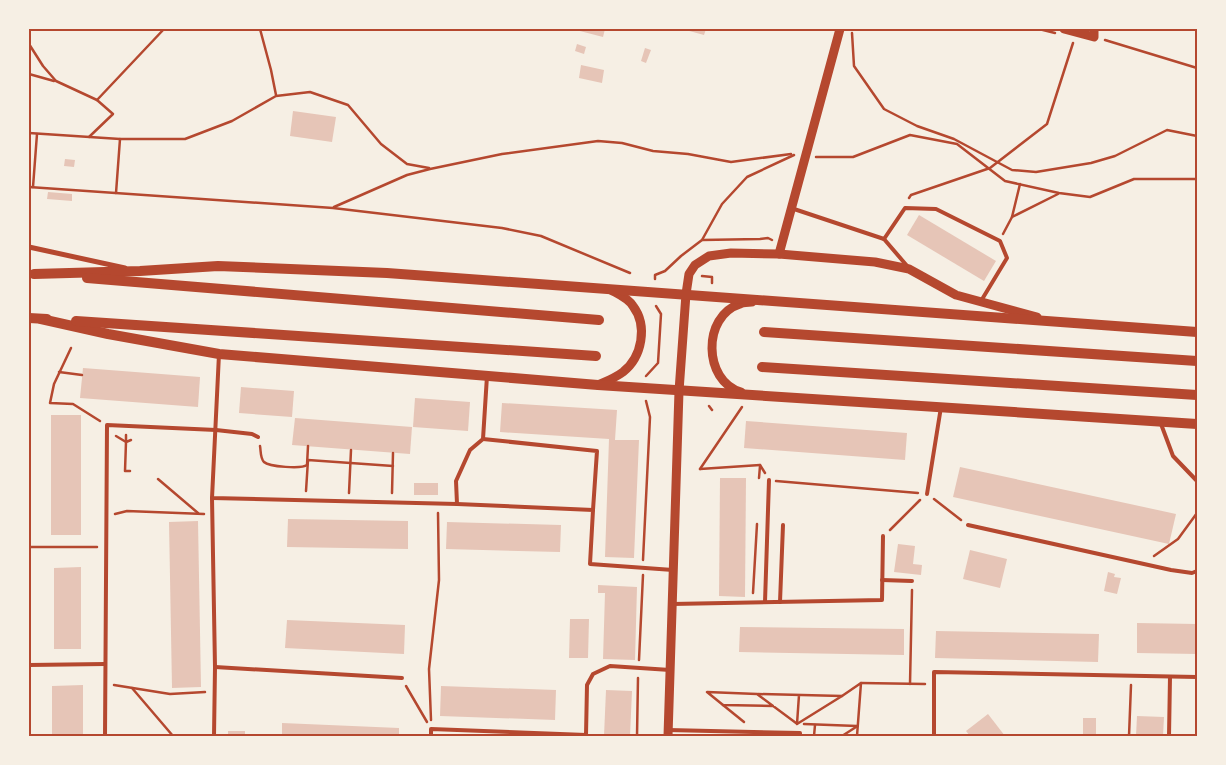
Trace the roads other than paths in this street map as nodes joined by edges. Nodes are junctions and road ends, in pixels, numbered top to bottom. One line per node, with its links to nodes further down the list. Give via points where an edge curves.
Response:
1 (840, 29): 4 (street)
2 (1064, 29): 3 (street)
3 (1094, 33)
4 (791, 208): 5 (lane); 7 (street)
5 (884, 239): 8 (lane); 14 (lane, via 905,208 936,209 1000,241 1007,258)
6 (29, 247): 9 (street)
7 (779, 254): 8 (street, via 875,262); 12 (street, via 709,256 695,265 689,274)
8 (909, 269): 14 (street, via 956,295)
9 (140, 271): 10 (main road); 11 (main road, via 236,266)
10 (32, 274): 17 (main road)
11 (608, 289): 12 (main road); 26 (street, via 632,304 640,320 641,337 637,354 628,368)
12 (686, 294): 13 (main road); 27 (street)
13 (759, 301): 18 (main road); 28 (street, via 740,304 726,314 716,328 712,345 714,362 721,378 734,390)
14 (980, 302): 18 (street)
15 (29, 318): 16 (main road)
16 (41, 319): 21 (main road); 22 (main road)
17 (599, 320)
18 (1052, 321): 20 (main road)
19 (764, 332): 23 (main road)
20 (1197, 332)
21 (219, 354): 25 (main road); 33 (lane)
22 (596, 356)
23 (1197, 361)
24 (762, 367): 29 (main road)
25 (487, 376): 26 (main road); 35 (lane)
26 (598, 385): 27 (main road)
27 (679, 390): 28 (main road); 45 (street)
28 (752, 395): 30 (main road)
29 (1197, 396)
30 (941, 408): 31 (main road); 38 (lane)
31 (1160, 422): 32 (main road); 37 (lane, via 1173,456)
32 (1197, 424)
33 (216, 430): 34 (lane, via 252,434); 39 (lane); 53 (lane, via 107,425)
34 (258, 438)
35 (484, 439): 40 (lane, via 470,450 456,481); 41 (lane, via 597,451)
36 (769, 480): 49 (lane)
37 (1197, 481)
38 (926, 494)
39 (212, 498): 40 (lane); 54 (lane)
40 (457, 504): 41 (lane)
41 (593, 510): 45 (lane, via 590,564)
42 (783, 525): 50 (lane)
43 (968, 525): 46 (lane, via 1143,564 1192,573)
44 (883, 536): 47 (lane)
45 (673, 570): 51 (street)
46 (1197, 571)
47 (882, 580): 48 (lane); 50 (lane, via 882,600)
48 (912, 581)
49 (764, 602): 50 (lane); 51 (lane)
50 (780, 602)
51 (672, 604): 55 (street)
52 (29, 664): 53 (lane)
53 (105, 664): 62 (lane)
54 (215, 666): 58 (lane); 63 (lane)
55 (670, 670): 60 (street); 61 (lane, via 610,666 593,674 587,685)
56 (1170, 677): 57 (lane); 67 (lane, via 934,672); 68 (lane)
57 (1197, 677)
58 (402, 678)
59 (698, 731): 60 (lane); 65 (lane); 66 (lane, via 800,733)
60 (668, 733)
61 (586, 735): 64 (lane, via 431,729)
62 (105, 736)
63 (214, 736)
64 (431, 736)
65 (698, 736)
66 (800, 736)
67 (934, 736)
68 (1169, 736)

